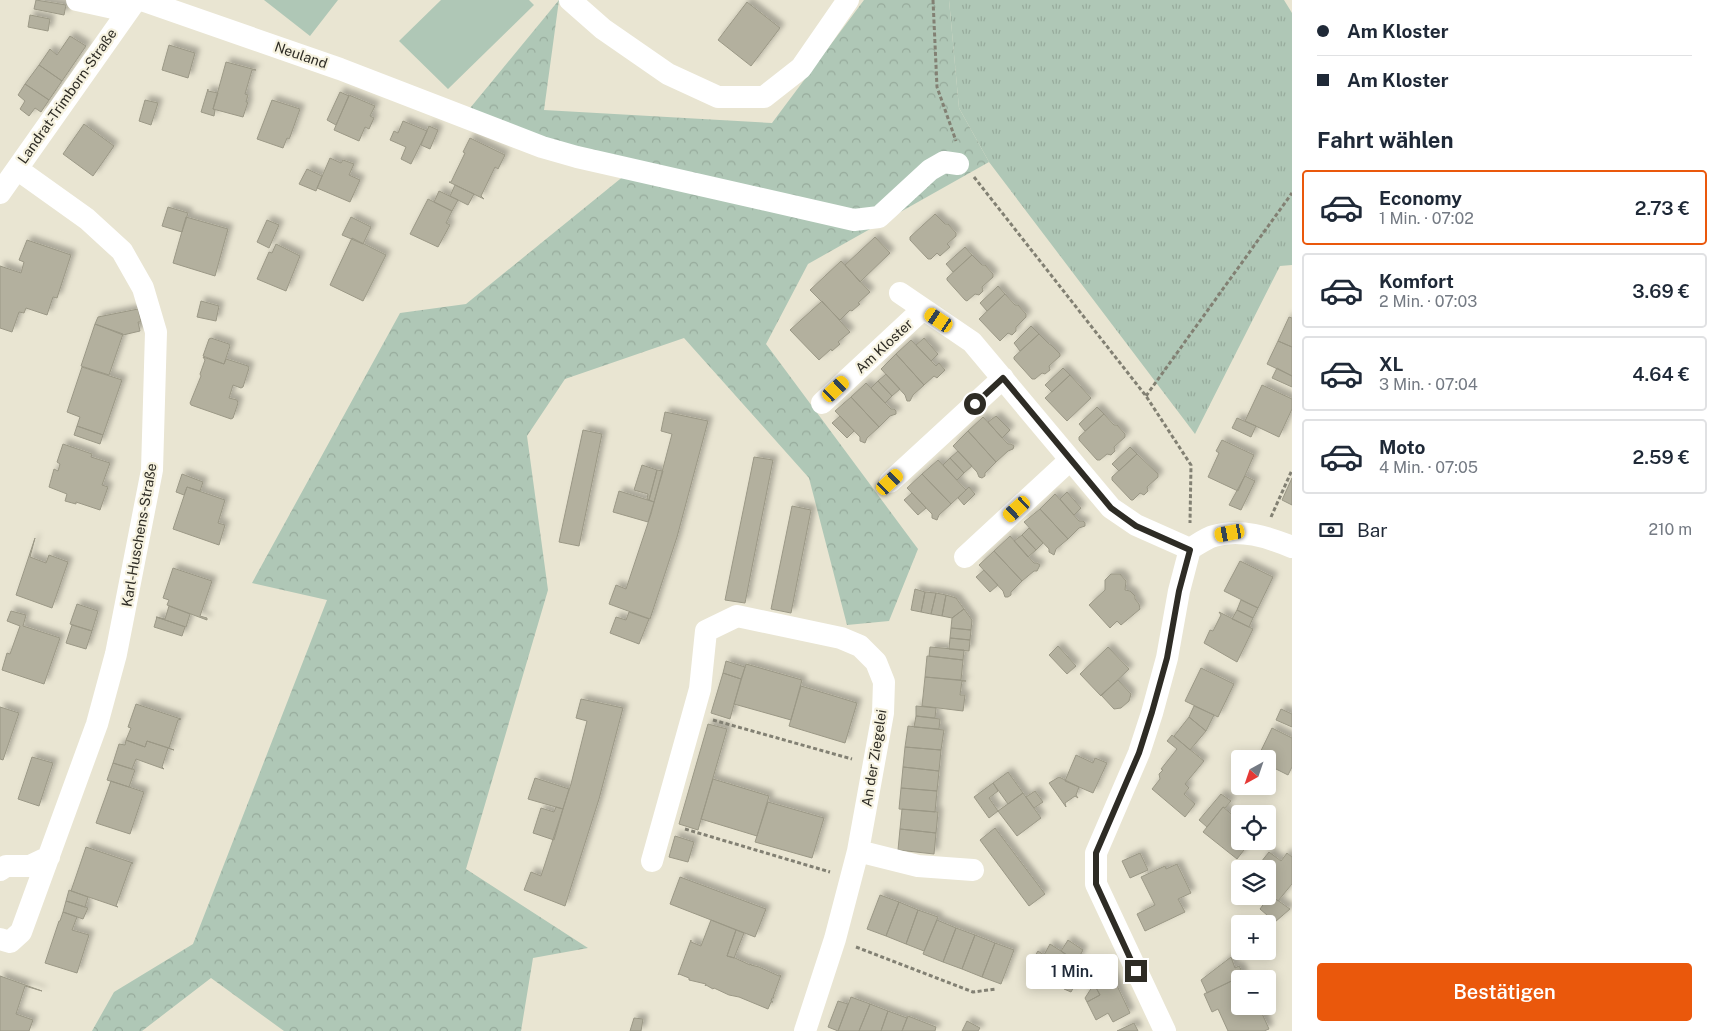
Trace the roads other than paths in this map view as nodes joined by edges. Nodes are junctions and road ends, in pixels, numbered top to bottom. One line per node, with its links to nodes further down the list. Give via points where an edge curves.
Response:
1 (77, 0): 4 (street, Neuland)
2 (570, 0): 3 (street, via 603,29 668,74 718,97 764,97 801,68)
3 (848, 0)
4 (135, 4): 5 (street, Neuland, via 340,69 542,147 854,220 879,217 930,170 944,162); 6 (street, Landrat-Trimborn-Straße)
5 (958, 164)
6 (17, 169): 7 (street, Landrat-Trimborn-Straße); 18 (street, Karl-Huschens-Straße, via 87,219 122,251 143,288 156,332 152,470 118,645 97,724)
7 (0, 194)
8 (900, 293): 9 (street, Am Kloster)
9 (923, 309): 10 (street, Am Kloster, via 972,342); 11 (street, Am Kloster)
10 (1003, 378): 12 (street, Am Kloster); 13 (street)
11 (822, 403)
12 (1070, 460): 15 (street, Am Kloster, via 1111,508 1136,526); 16 (street)
13 (890, 482)
14 (1292, 547): 15 (street, via 1262,536 1230,533 1213,536)
15 (1190, 550): 24 (street, via 1152,712 1139,753 1096,853 1096,884)
16 (965, 557)
17 (858, 851): 19 (street, An der Ziegelei, via 883,713 884,682 876,662 860,646 841,638 737,616 706,632 700,689); 21 (street, via 918,866); 23 (street, An der Ziegelei, via 835,939)
18 (49, 857): 20 (street, via 30,866 6,866); 22 (street, Karl-Huschens-Straße, via 21,932 10,942)
19 (652, 861)
20 (0, 870)
21 (973, 870)
22 (0, 939)
23 (805, 1031)
24 (1165, 1031)

